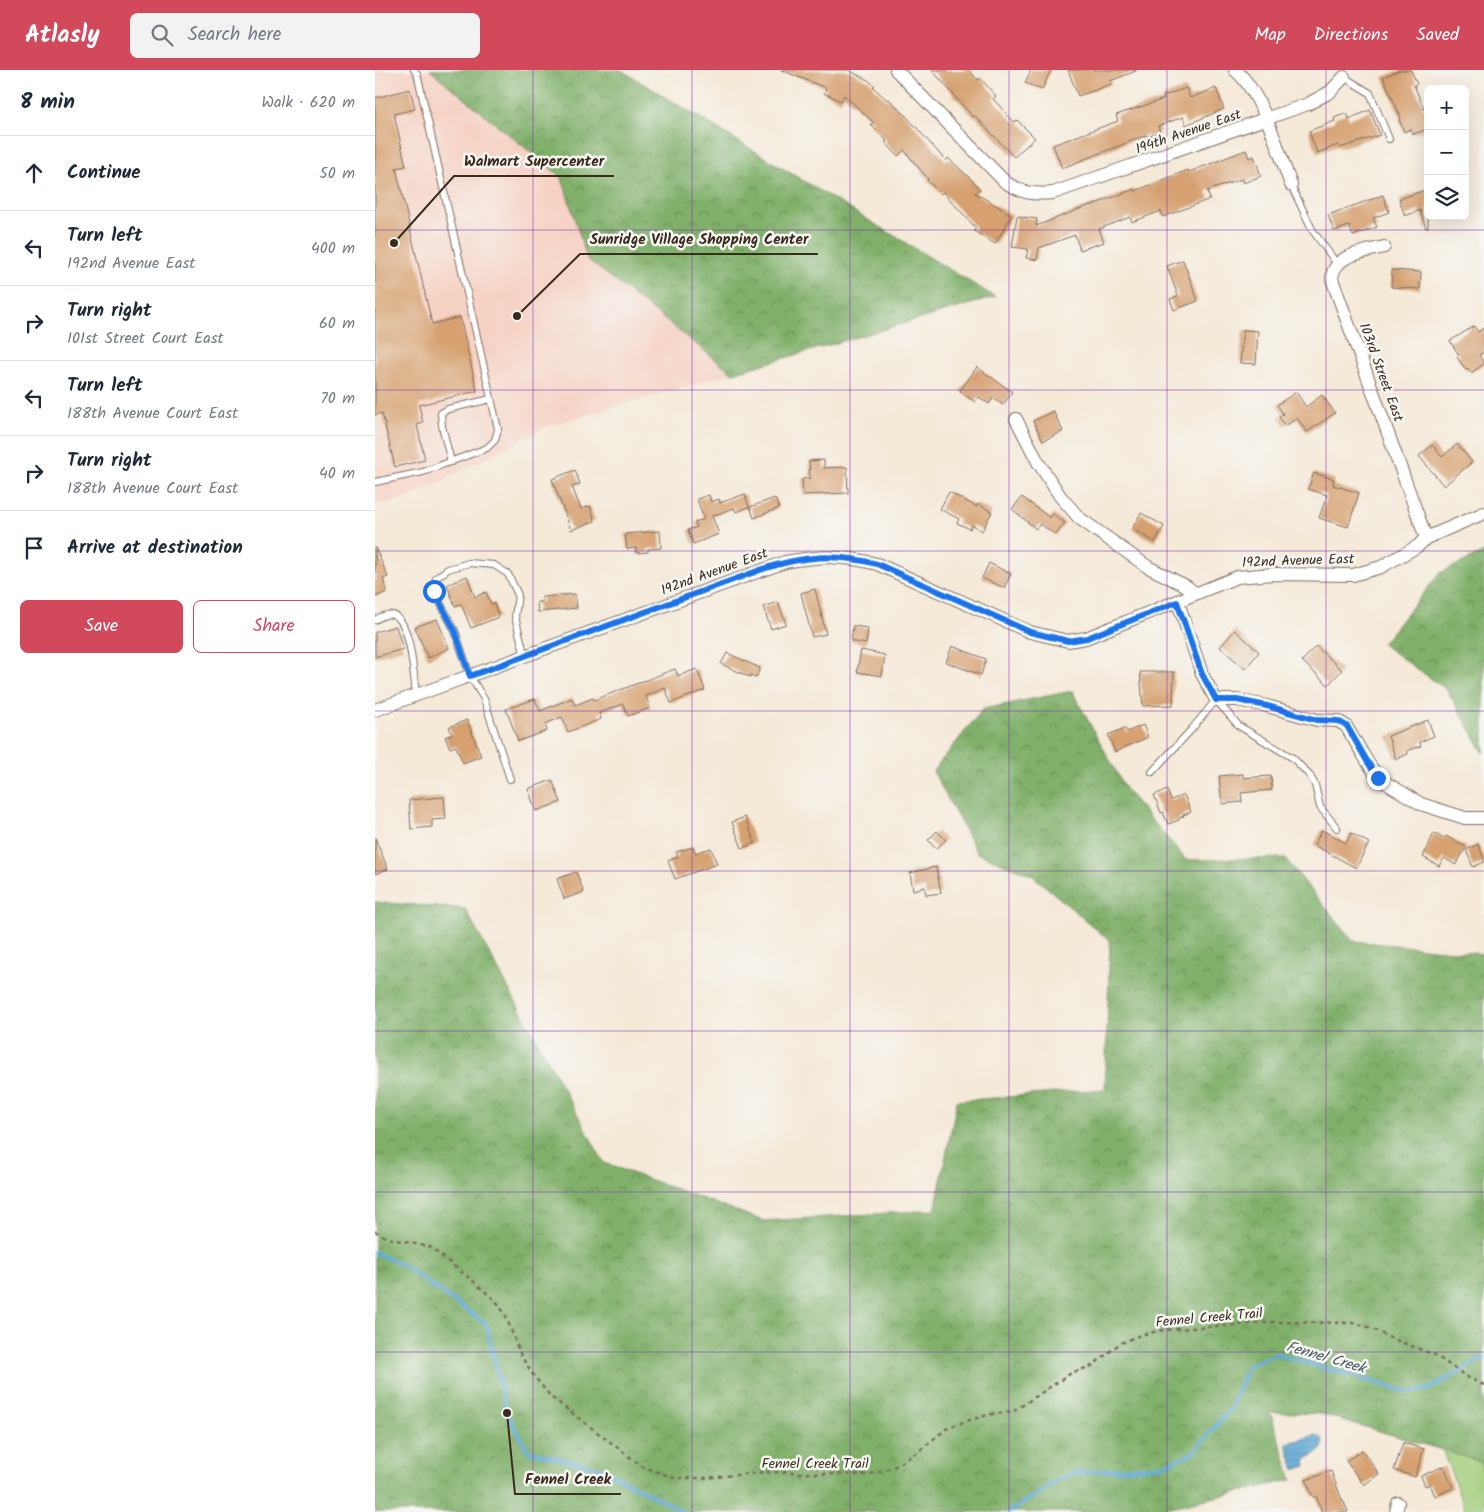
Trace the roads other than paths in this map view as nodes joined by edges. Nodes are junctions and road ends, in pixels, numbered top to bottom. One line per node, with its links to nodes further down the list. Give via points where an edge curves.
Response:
1 (415, 70): 10 (lane)
2 (895, 70): 5 (street, 194th Avenue East, via 1005,182 1033,194 1053,193)
3 (1235, 70): 5 (street, via 1249,85)
4 (1344, 77): 5 (street, 194th Avenue East, via 1321,98); 6 (lane, via 1370,93)
5 (1266, 120): 7 (street)
6 (1389, 139)
7 (1291, 185): 9 (lane, via 1313,232)
8 (1384, 247): 9 (street, via 1345,258)
9 (1337, 264): 15 (street, 103rd Street East, via 1333,271 1335,289)
10 (491, 399): 12 (lane, via 498,429 495,440 487,448); 12 (lane, via 441,413)
11 (1015, 419): 16 (street, via 1038,462 1079,518 1148,567)
12 (451, 462): 13 (lane, via 423,472)
13 (375, 482)
14 (1484, 513): 15 (street, 192nd Avenue East)
15 (1426, 538): 16 (street, 192nd Avenue East, via 1403,556 1362,573 1253,575 1237,577)
16 (1195, 593): 17 (street, 192nd Avenue East)
17 (1177, 602): 19 (street, 192nd Avenue East, via 1087,638 1068,641 1030,632 877,564 834,556 807,558 763,569); 22 (street, via 1202,674)
18 (375, 620): 21 (lane, via 392,614 399,618 409,645)
19 (525, 657): 20 (street, 192nd Avenue East); 20 (lane, via 515,616 518,594 508,574 494,565 469,563 448,569 437,578 434,591 455,631)
20 (470, 676): 21 (street, 192nd Avenue East); 25 (lane, via 484,699)
21 (416, 695): 23 (street, 192nd Avenue East)
22 (1216, 700): 24 (lane); 26 (street, via 1237,700 1317,720 1338,721 1347,726 1378,778 1421,804 1465,818); 27 (lane, via 1239,726 1293,758 1310,776 1319,806)
23 (375, 710)
24 (1152, 772)
25 (510, 779)
26 (1484, 818)
27 (1337, 828)

